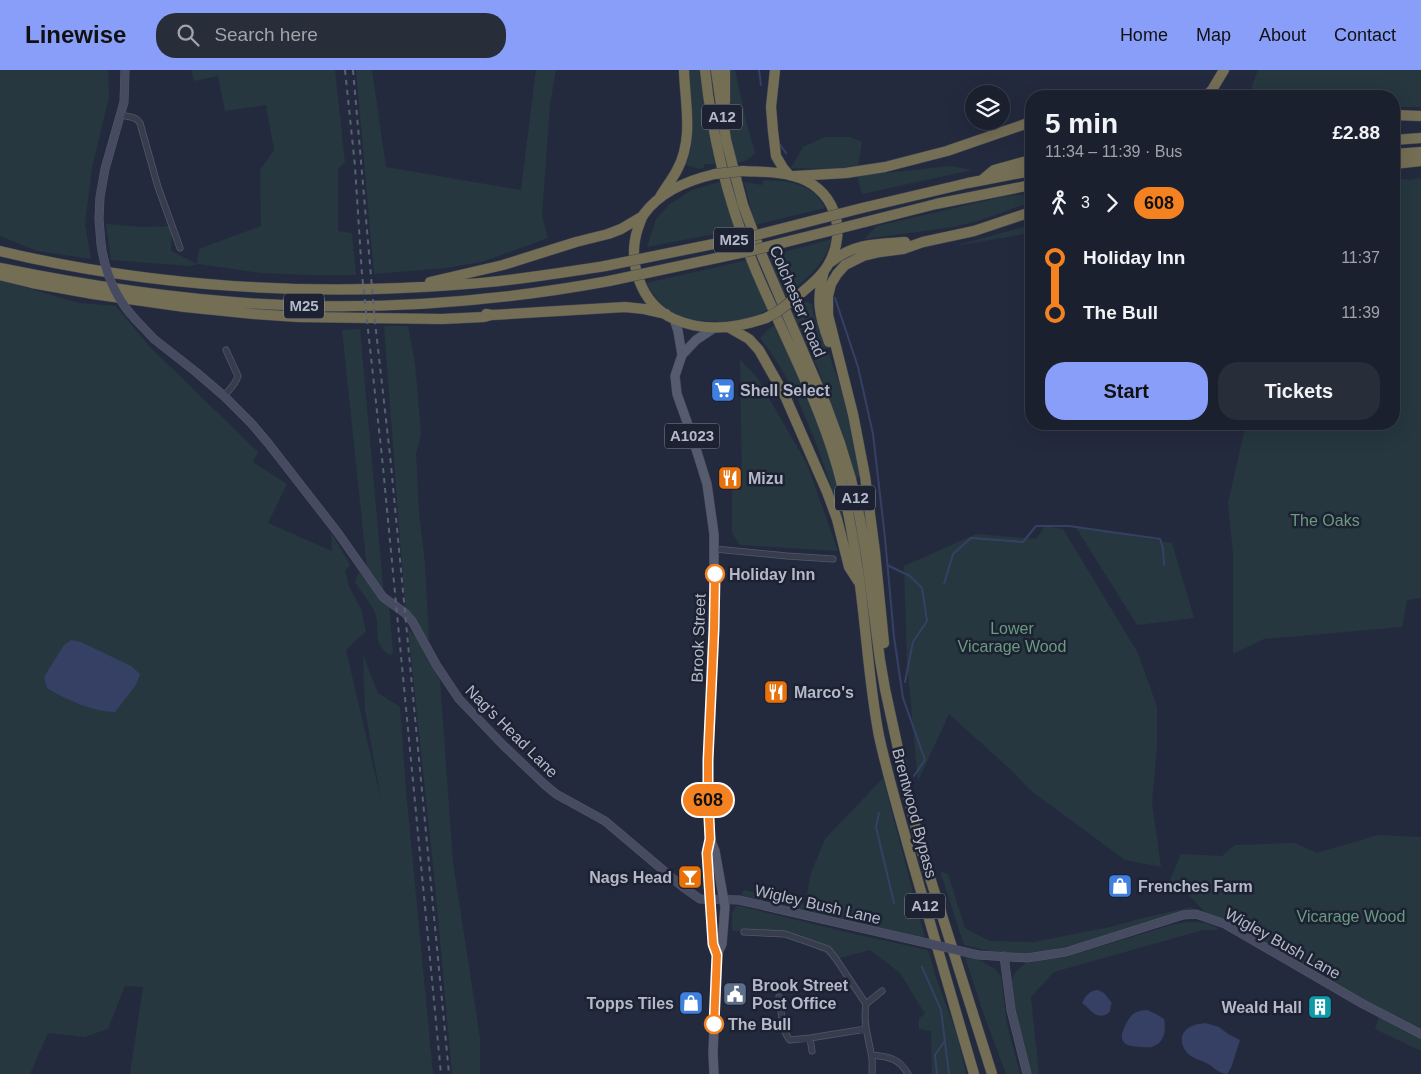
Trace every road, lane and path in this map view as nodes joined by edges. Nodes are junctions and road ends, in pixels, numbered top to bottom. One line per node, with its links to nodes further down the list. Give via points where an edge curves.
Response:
1 (125, 70): 9 (street, Nag's Head Lane)
2 (684, 70): 25 (highway, A12, via 686,142 677,170)
3 (705, 70): 46 (highway, Colchester Road / A12, via 718,154 733,210 827,436 849,514)
4 (716, 70): 19 (highway, Colchester Road / A12)
5 (725, 70): 19 (highway, via 725,106)
6 (775, 70): 22 (highway, via 771,107 776,156)
7 (1224, 70): 8 (highway)
8 (1211, 90)
9 (121, 115): 29 (street, via 135,118 140,123); 43 (street, Nag's Head Lane, bridge, via 100,197 101,244 107,272 119,298 136,320 154,339)
10 (1400, 115): 11 (highway)
11 (1421, 116)
12 (1025, 124): 22 (highway, via 947,151 885,167 846,173)
13 (1421, 138): 14 (highway)
14 (1400, 140)
15 (1421, 152): 16 (highway)
16 (1400, 154)
17 (1421, 161): 20 (highway)
18 (1025, 162): 23 (highway, M25, via 994,170)
19 (732, 163): 47 (highway, Colchester Road / A12, via 743,205 763,258 840,443 860,519)
20 (1400, 163)
21 (1025, 173): 23 (highway, M25)
22 (792, 175): 25 (highway, bridge, via 743,171 715,174 701,177); 32 (highway, via 823,193 836,215 838,239)
23 (981, 181): 34 (highway, M25, bridge, via 753,236 605,266 502,281)
24 (1025, 186): 35 (highway, M25, bridge, via 944,202 754,250 609,281 457,302)
25 (659, 198): 27 (highway)
26 (1025, 214): 28 (highway, via 974,231)
27 (643, 216): 34 (highway, M25, via 608,234); 37 (highway, via 634,251 640,284 646,296)
28 (923, 242): 32 (highway, via 855,248); 42 (highway, via 862,256 837,274 829,290 827,309)
29 (180, 248)
30 (0, 250): 34 (highway, M25, via 92,270 185,281 313,290)
31 (0, 268): 35 (highway, M25, via 121,290)
32 (826, 268): 38 (highway, bridge, via 778,312 752,323); 42 (highway, A12, via 819,296 820,311)
33 (0, 276): 36 (highway, M25, via 102,295 254,314 442,319)
34 (413, 288)
35 (286, 305): 36 (highway, M25, via 350,313)
36 (492, 315): 37 (highway, M25, via 625,307)
37 (670, 316): 39 (highway); 41 (main road, Brook Street / A1023, via 678,331)
38 (728, 327): 39 (highway); 46 (highway, A12, via 749,339 759,350 785,396 827,492 850,567)
39 (714, 328): 41 (main road, Brook Street / A1023)
40 (226, 350): 43 (street, via 238,376)
41 (682, 355): 44 (main road, Brook Street / A1023, via 675,376 677,394 707,484)
42 (839, 364): 47 (highway, A12, via 865,476 876,552)
43 (224, 396): 50 (street, Nag's Head Lane, via 268,443 383,597 405,613 448,684 493,735 556,794 605,821 695,896)
44 (715, 549): 45 (street); 48 (main road, Brook Street / A1023, via 708,760)
45 (833, 559)
46 (860, 583): 65 (highway, Brentwood Bypass / A12, via 880,736 940,962)
47 (885, 689): 66 (highway, Brentwood Bypass / A12, via 922,849)
48 (710, 839): 49 (main road, Brook Street / A1023); 50 (main road, Brook Street / A1023, via 707,853)
49 (723, 899): 50 (street, Wigley Bush Lane); 52 (main road, Brook Street / A1023, via 722,944); 53 (street, Wigley Bush Lane, bridge, via 978,955)
50 (710, 900): 52 (main road, Brook Street / A1023, via 713,944)
51 (744, 932): 56 (street, via 785,934 828,949)
52 (717, 955): 62 (main road, Brook Street / A1023)
53 (1004, 956): 58 (street, Wigley Bush Lane, via 1027,958 1066,952 1183,915 1196,914 1225,924); 67 (street, via 1011,1010)
54 (882, 991): 56 (street)
55 (779, 997): 59 (street, via 787,1037 790,1040)
56 (866, 1004): 57 (street)
57 (866, 1030): 59 (street); 61 (street)
58 (1421, 1034)
59 (810, 1038): 60 (street)
60 (812, 1051)
61 (872, 1055): 63 (street); 64 (street, via 898,1061)
62 (714, 1074)
63 (872, 1074)
64 (908, 1074)
65 (974, 1074)
66 (992, 1074)
67 (1026, 1074)

